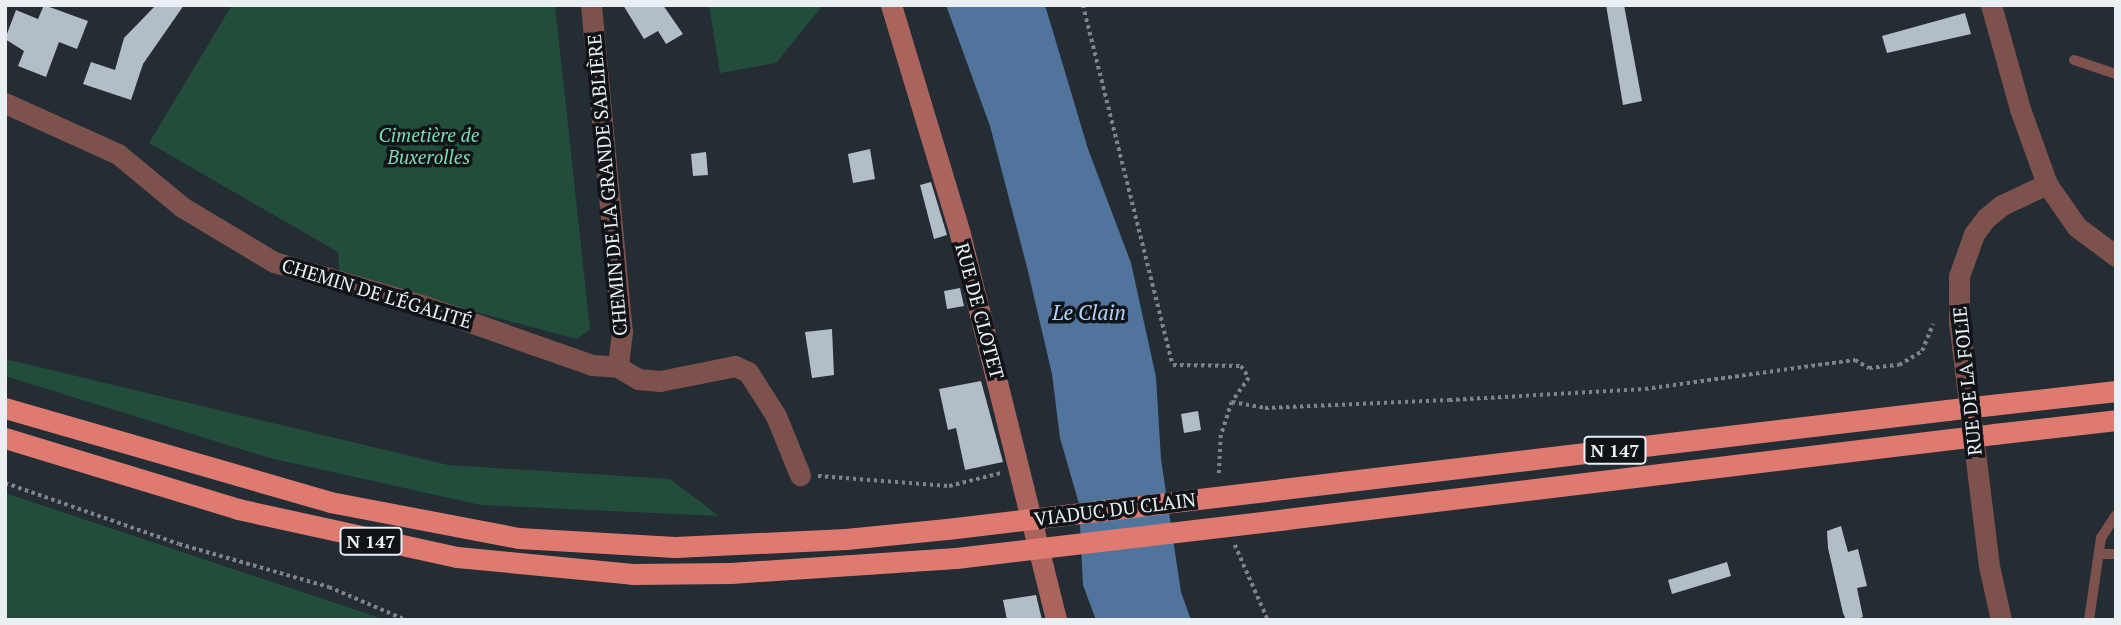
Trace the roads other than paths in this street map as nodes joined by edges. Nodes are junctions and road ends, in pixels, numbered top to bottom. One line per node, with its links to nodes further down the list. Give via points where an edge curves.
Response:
1 (591, 5): 9 (street, CHEMIN DE LA GRANDE SABLIÈRE, via 622,332)
2 (891, 5): 18 (main road, RUE DE CLOTET, via 960,234)
3 (1991, 5): 7 (street)
4 (2074, 60): 5 (lane)
5 (2116, 74)
6 (5, 103): 9 (street, CHEMIN DE L'ÉGALITÉ, via 118,154 182,207 274,262 421,304 592,365)
7 (2047, 184): 8 (street, via 2077,227); 19 (street, RUE DE LA FOLIE, via 2002,205 1986,218 1974,234 1959,276 1959,323 1989,566)
8 (2116, 256)
9 (618, 366): 14 (street, via 638,379 660,381 735,366 748,372 776,416)
10 (2116, 391): 11 (highway, VIADUC DU CLAIN / N 147, bridge, via 947,529 675,547 519,538 330,502)
11 (5, 408)
12 (2116, 420): 13 (highway, VIADUC DU CLAIN / N 147, bridge, via 956,558 732,573 632,574 457,557 238,509)
13 (5, 438)
14 (800, 475)
15 (2116, 515): 16 (lane, via 2105,528)
16 (2099, 554): 17 (lane); 20 (lane)
17 (2116, 554)
18 (1056, 620)
19 (2001, 620)
20 (2089, 620)

